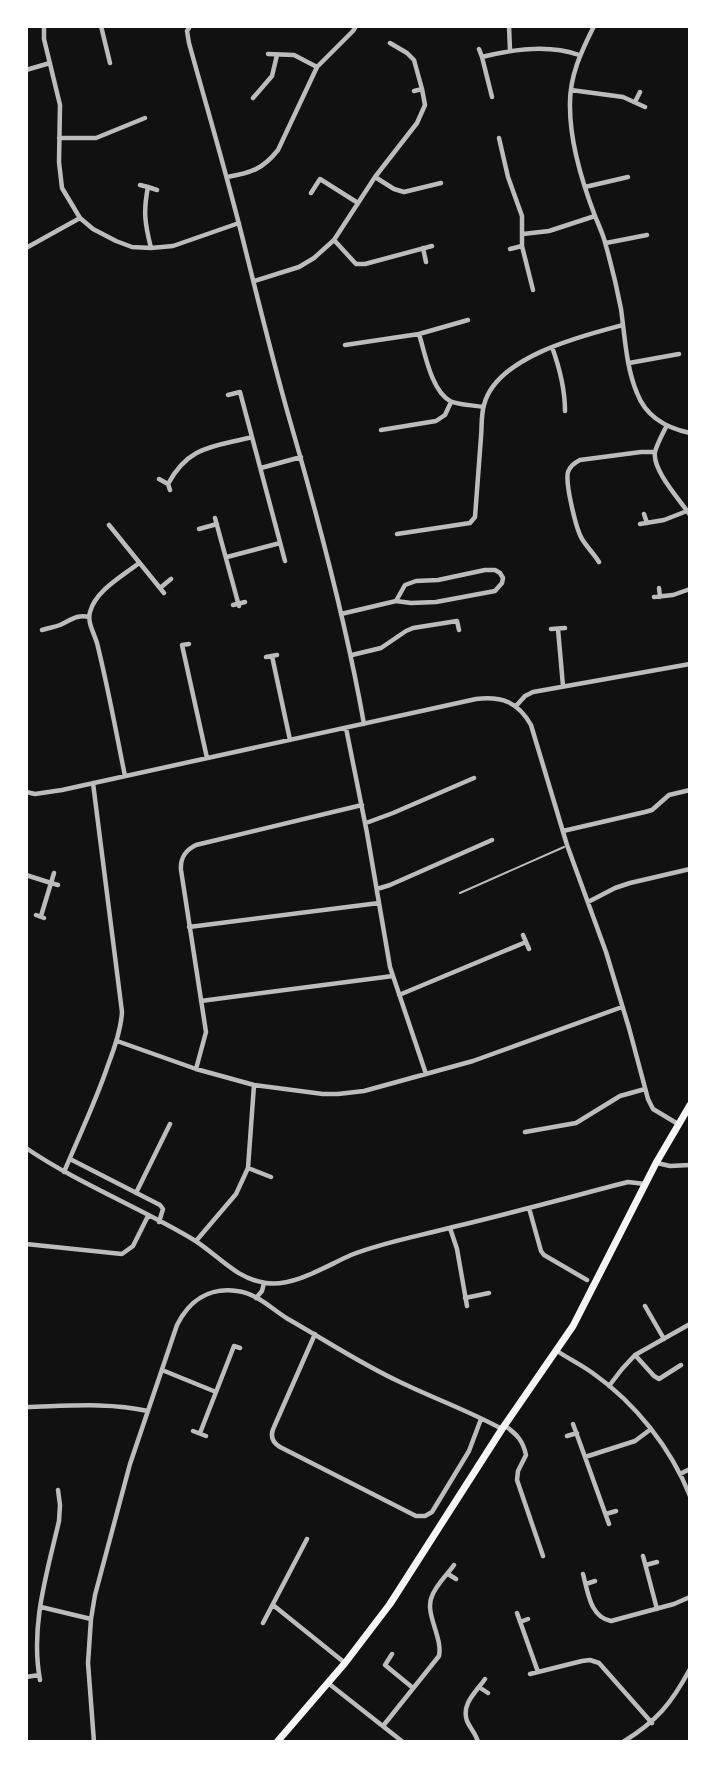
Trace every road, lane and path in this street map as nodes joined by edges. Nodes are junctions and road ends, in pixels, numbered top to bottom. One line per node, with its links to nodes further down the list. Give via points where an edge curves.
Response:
1 (44, 26): 14 (street)
2 (101, 26): 15 (street)
3 (356, 26): 16 (street)
4 (509, 26): 9 (street)
5 (594, 26): 12 (street)
6 (190, 27): 29 (street, via 187,35)
7 (390, 43): 18 (street, via 414,60)
8 (479, 50): 13 (street)
9 (510, 50): 12 (street, via 564,50); 13 (street)
10 (268, 54): 11 (street)
11 (277, 55): 16 (street, via 294,55); 23 (street, via 271,76)
12 (579, 55): 19 (street)
13 (482, 57): 22 (street)
14 (50, 63): 17 (street); 27 (street, via 60,105)
15 (110, 63)
16 (317, 67): 29 (street, via 269,162 255,171)
17 (26, 70)
18 (422, 89): 20 (street); 30 (street, via 425,105 417,123)
19 (570, 90): 24 (street); 35 (street, via 573,136)
20 (414, 91)
21 (640, 92): 24 (street)
22 (492, 97)
23 (253, 98)
24 (635, 102): 25 (street)
25 (645, 107)
26 (145, 118): 27 (street, via 96,138)
27 (59, 138): 40 (street, via 62,188)
28 (499, 138): 42 (street)
29 (227, 177): 41 (street)
30 (375, 177): 32 (street, via 404,192); 38 (street)
31 (628, 177): 35 (street)
32 (442, 183)
33 (140, 185): 34 (street)
34 (148, 187): 36 (street); 49 (street, via 145,223)
35 (585, 187): 39 (street)
36 (157, 190)
37 (311, 193): 38 (street, via 320,179)
38 (358, 203): 44 (street)
39 (595, 216): 42 (street); 45 (street)
40 (80, 218): 48 (street); 49 (street, via 116,241)
41 (239, 223): 49 (street, via 182,244); 53 (street)
42 (523, 234): 47 (street)
43 (647, 235): 45 (street)
44 (334, 240): 50 (street, via 356,264); 53 (street, via 299,267)
45 (606, 243): 56 (street)
46 (432, 246): 50 (street)
47 (523, 246): 51 (street); 54 (street)
48 (26, 248)
49 (150, 248)
50 (423, 248): 52 (street)
51 (510, 249)
52 (426, 262)
53 (254, 281): 71 (street)
54 (533, 290)
55 (468, 320): 57 (street)
56 (623, 325): 59 (street); 61 (street)
57 (419, 334): 58 (street); 63 (street, via 434,382)
58 (345, 345)
59 (552, 347): 64 (street, via 502,376); 65 (street, via 565,390)
60 (679, 354): 61 (street)
61 (629, 363): 66 (street, via 641,401)
62 (228, 395): 69 (street, via 240,392)
63 (451, 402): 64 (street); 67 (street, via 436,421)
64 (483, 407): 82 (street, via 475,517 470,523)
65 (565, 411)
66 (666, 426): 68 (street); 70 (street)
67 (381, 429)
68 (690, 433)
69 (252, 437): 72 (street); 74 (street, via 198,451 184,461)
70 (655, 452): 76 (street, via 660,473); 87 (street, via 580,460 570,468 568,482 578,529)
71 (302, 457): 72 (street); 97 (street)
72 (261, 468): 83 (street)
73 (159, 479): 74 (street)
74 (168, 484): 75 (street)
75 (170, 491)
76 (689, 513): 77 (street, via 643,524)
77 (645, 514)
78 (215, 518): 79 (street)
79 (217, 524): 81 (street); 84 (street)
80 (109, 525): 86 (street)
81 (199, 529)
82 (397, 534)
83 (280, 543): 84 (street); 85 (street)
84 (227, 557): 96 (street, via 236,605)
85 (285, 561)
86 (139, 562): 89 (street); 98 (street, via 104,590)
87 (599, 562)
88 (171, 579): 89 (street)
89 (160, 588): 92 (street)
90 (659, 588): 94 (street)
91 (690, 589): 94 (street)
92 (164, 593)
93 (654, 597): 94 (street)
94 (660, 597)
95 (396, 601): 95 (street, via 405,585 416,580 485,570 495,570 503,578 495,591 436,602); 97 (street)
96 (245, 602)
97 (341, 614): 107 (street)
98 (89, 617): 102 (street, via 73,617); 116 (street)
99 (565, 628): 101 (street)
100 (551, 629): 101 (street)
101 (558, 629): 110 (street)
102 (42, 630)
103 (458, 630): 107 (street, via 457,621 413,628 381,648)
104 (189, 644): 105 (street)
105 (182, 645): 106 (street); 115 (street)
106 (175, 647)
107 (352, 655): 112 (street)
108 (271, 656): 114 (street)
109 (690, 664): 110 (street)
110 (563, 687): 111 (street, via 531,693)
111 (516, 706): 112 (street, via 488,698); 123 (street, via 531,725)
112 (364, 724): 113 (street)
113 (346, 727): 114 (street); 121 (street)
114 (290, 740): 115 (street)
115 (207, 758): 116 (street)
116 (125, 776): 118 (street)
117 (474, 778): 122 (street)
118 (93, 783): 120 (street); 144 (street, via 122,1012)
119 (690, 790): 123 (street, via 669,796 652,810)
120 (26, 792)
121 (362, 805): 122 (street); 136 (street, via 190,848 181,865)
122 (366, 824): 131 (street)
123 (563, 831): 125 (street)
124 (492, 840): 131 (street)
125 (567, 845): 132 (lane); 134 (street)
126 (690, 869): 134 (street, via 630,883)
127 (54, 873): 129 (street)
128 (26, 876): 129 (street)
129 (51, 883): 130 (street); 135 (street)
130 (58, 885)
131 (377, 889): 133 (street)
132 (460, 893)
133 (379, 903): 136 (street); 140 (street)
134 (588, 903): 143 (street)
135 (40, 916)
136 (190, 927): 142 (street)
137 (523, 935): 138 (street)
138 (526, 942): 139 (street); 141 (street)
139 (529, 949)
140 (393, 976): 141 (street); 142 (street)
141 (399, 995): 146 (street)
142 (201, 1001): 145 (street, via 206,1032)
143 (622, 1007): 146 (street); 148 (street)
144 (117, 1041): 145 (street); 154 (street)
145 (196, 1069): 147 (street)
146 (426, 1074): 147 (street, via 338,1094)
147 (254, 1085): 157 (street)
148 (645, 1089): 151 (street, via 653,1109); 152 (street, via 620,1096 576,1123)
149 (690, 1105): 151 (highway)
150 (170, 1124): 161 (street)
151 (679, 1125): 155 (highway)
152 (525, 1132)
153 (26, 1148): 158 (street)
154 (70, 1158): 158 (street); 161 (street)
155 (656, 1163): 156 (street); 160 (highway)
156 (690, 1165)
157 (248, 1168): 159 (street); 166 (street, via 236,1194)
158 (64, 1172): 163 (street)
159 (271, 1177)
160 (645, 1184): 162 (street, via 628,1182); 181 (highway, via 587,1300)
161 (136, 1193): 164 (street, via 160,1205)
162 (528, 1208): 165 (street); 168 (street, via 544,1255)
163 (148, 1216): 164 (street); 167 (street, via 133,1246 122,1254)
164 (159, 1222): 166 (street)
165 (450, 1228): 169 (street, via 382,1244 287,1283); 172 (street)
166 (196, 1241): 169 (street, via 236,1273)
167 (26, 1244)
168 (587, 1280)
169 (264, 1283): 171 (street)
170 (489, 1293): 172 (street)
171 (256, 1298): 176 (street); 184 (street, via 235,1290 213,1292 196,1300 177,1325)
172 (466, 1298): 173 (street)
173 (467, 1306)
174 (645, 1306): 177 (street)
175 (690, 1324): 177 (street)
176 (315, 1334): 189 (street, via 400,1382); 189 (street, via 272,1433 280,1447 419,1517 432,1512 469,1451)
177 (664, 1339): 182 (street)
178 (227, 1343): 179 (street)
179 (234, 1346): 180 (street); 186 (street)
180 (240, 1348)
181 (556, 1350): 185 (street); 191 (highway)
182 (635, 1355): 183 (street, via 659,1379); 185 (street)
183 (681, 1365)
184 (162, 1370): 186 (street); 188 (street)
185 (609, 1386): 192 (street)
186 (216, 1392): 194 (street)
187 (26, 1408): 188 (street, via 84,1405)
188 (148, 1411): 222 (street, via 122,1491)
189 (481, 1419): 191 (street)
190 (573, 1424): 195 (street)
191 (503, 1427): 207 (street, via 525,1448 527,1455 517,1480); 227 (highway, via 390,1604)
192 (651, 1429): 198 (street, via 635,1441); 200 (street)
193 (193, 1431): 194 (street)
194 (200, 1433): 196 (street)
195 (577, 1433): 197 (street); 198 (street)
196 (206, 1436)
197 (567, 1436)
198 (585, 1457): 204 (street)
199 (690, 1469): 200 (street)
200 (680, 1474): 202 (street)
201 (58, 1490): 219 (street, via 60,1512)
202 (690, 1496)
203 (616, 1511): 204 (street)
204 (606, 1514): 205 (street)
205 (608, 1524)
206 (307, 1539): 218 (street)
207 (542, 1556)
208 (643, 1556): 211 (street)
209 (657, 1562): 211 (street)
210 (454, 1565): 212 (street)
211 (646, 1565): 220 (street)
212 (448, 1574): 214 (street); 235 (street, via 430,1603 439,1656)
213 (583, 1574): 216 (street)
214 (456, 1579)
215 (595, 1581): 216 (street)
216 (586, 1584): 220 (street, via 595,1612 604,1620)
217 (690, 1597): 220 (street)
218 (273, 1605): 225 (street); 227 (street)
219 (40, 1606): 222 (street); 231 (street, via 36,1633 39,1677)
220 (657, 1609)
221 (517, 1613): 224 (street)
222 (91, 1619): 240 (street, via 88,1663)
223 (528, 1619): 224 (street)
224 (520, 1622): 229 (street)
225 (263, 1623)
226 (393, 1654): 235 (street, via 384,1665)
227 (345, 1663): 234 (highway)
228 (690, 1669): 233 (street)
229 (538, 1672): 230 (street); 238 (street, via 582,1661 599,1663)
230 (530, 1674)
231 (26, 1677)
232 (485, 1679): 236 (street)
233 (687, 1681): 238 (street)
234 (328, 1683): 239 (street); 241 (highway)
235 (413, 1688): 239 (street)
236 (479, 1688): 237 (street); 243 (street, via 466,1708)
237 (488, 1693)
238 (652, 1723): 244 (street)
239 (383, 1726): 242 (street)
240 (94, 1742)
241 (277, 1742)
242 (403, 1742)
243 (478, 1742)
244 (623, 1742)

